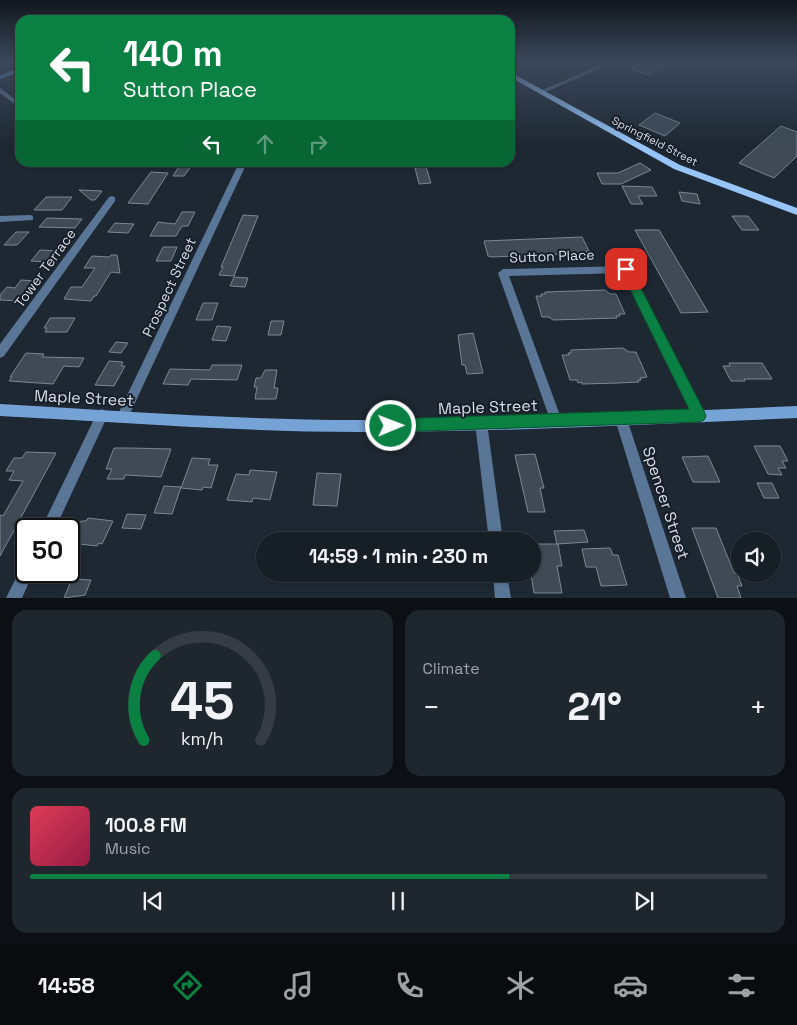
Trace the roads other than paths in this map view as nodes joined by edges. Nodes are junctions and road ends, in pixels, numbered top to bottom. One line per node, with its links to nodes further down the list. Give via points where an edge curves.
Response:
1 (0, 90): 5 (street)
2 (537, 90): 4 (main road, Springfield Street)
3 (546, 90): 4 (street)
4 (541, 92): 8 (main road, Springfield Street, via 677,167)
5 (15, 102)
6 (240, 169): 15 (street, Prospect Street)
7 (112, 199): 11 (street, Tower Terrace)
8 (797, 212)
9 (30, 218): 10 (street)
10 (0, 219)
11 (0, 353)
12 (0, 410): 14 (main road, Maple Street)
13 (797, 412): 16 (main road, Maple Street)
14 (102, 415): 15 (main road, Maple Street); 20 (street)
15 (123, 416): 19 (main road, Maple Street, via 359,426)
16 (699, 416): 17 (main road, Maple Street); 18 (street, Sutton Place, via 626,269 503,273)
17 (621, 419): 18 (main road, Maple Street); 26 (street, Spencer Street)
18 (556, 421): 19 (main road, Maple Street)
19 (481, 423): 21 (street)
20 (53, 518)
21 (495, 532)
22 (501, 582): 25 (street)
23 (21, 583): 24 (street)
24 (14, 598)
25 (503, 598)
26 (678, 598)

